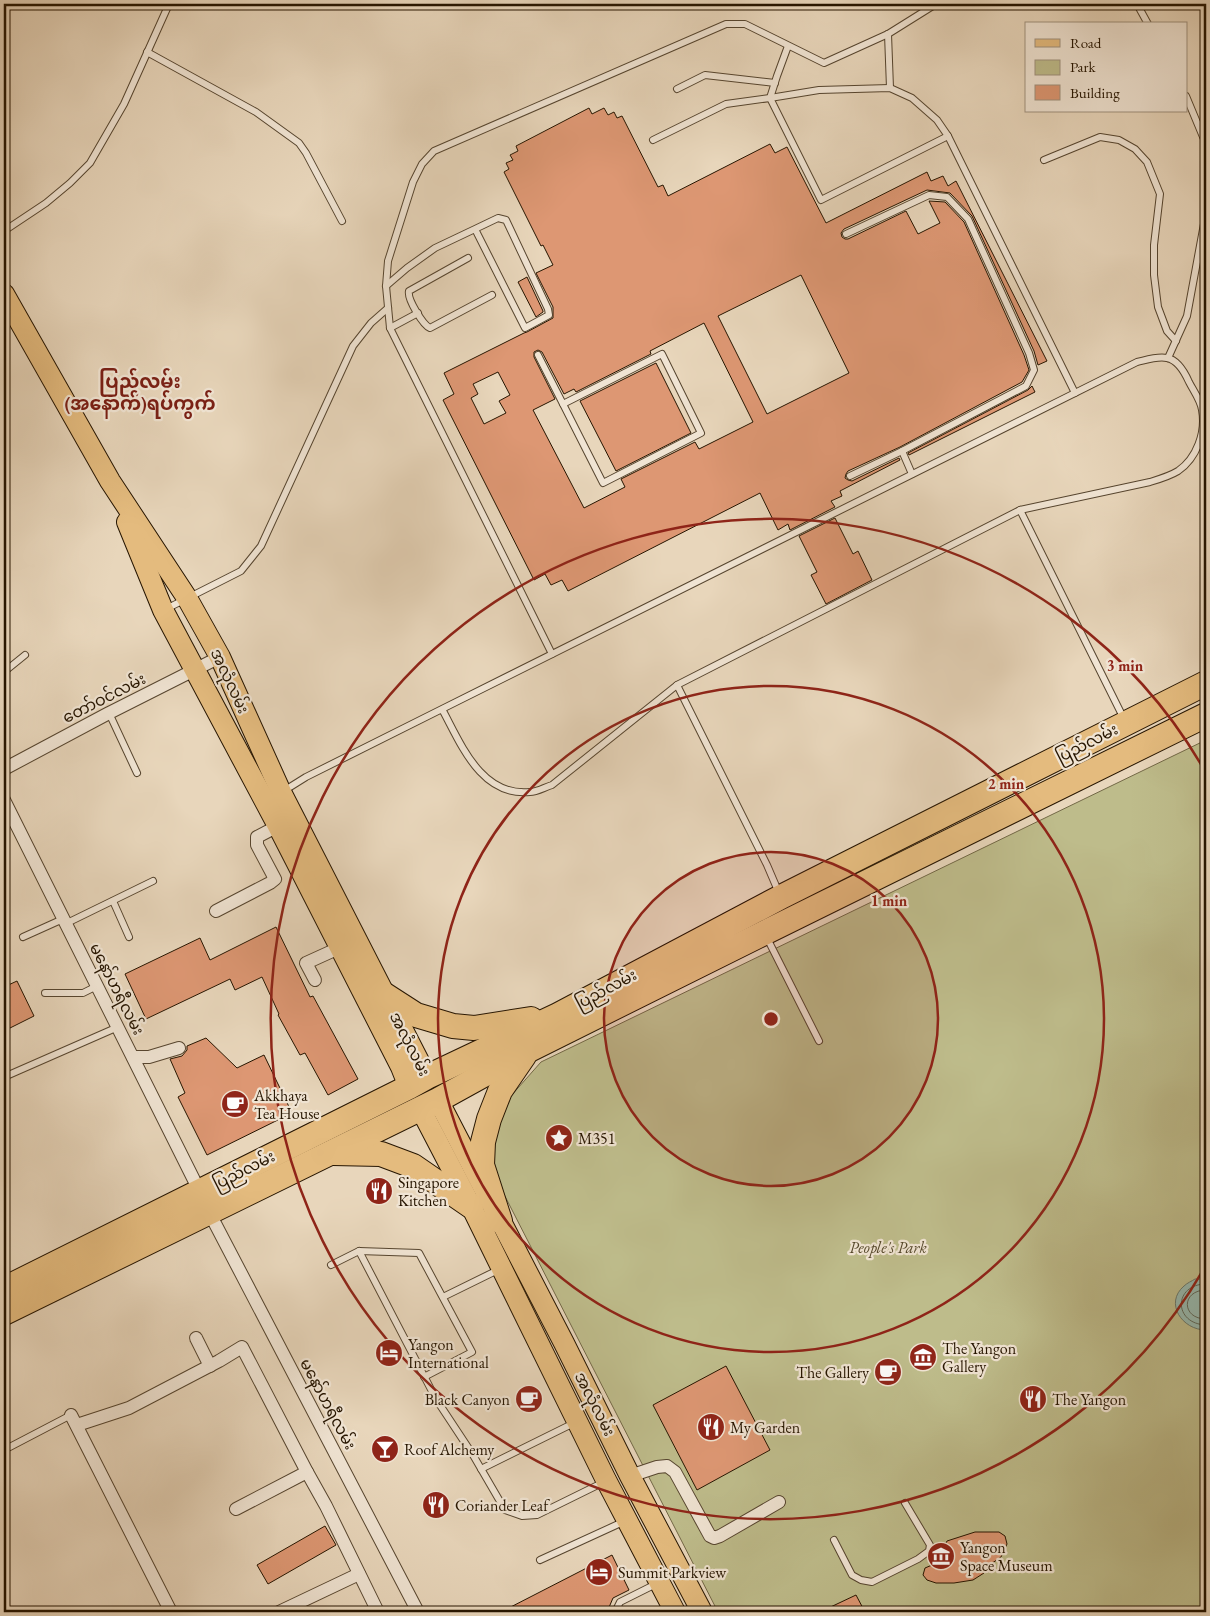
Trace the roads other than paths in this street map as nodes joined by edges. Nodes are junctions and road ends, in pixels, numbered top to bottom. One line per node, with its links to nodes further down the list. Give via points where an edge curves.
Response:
1 (169, 4): 7 (lane)
2 (936, 4): 5 (lane)
3 (1137, 4): 4 (lane)
4 (1147, 22)
5 (888, 34): 6 (lane, via 824,62); 9 (lane)
6 (788, 46): 8 (lane); 23 (lane, via 745,24 726,24 434,152 422,164 413,182 388,261)
7 (147, 52): 18 (lane, via 256,112 299,143); 20 (lane, via 124,104 90,163 46,203)
8 (775, 83): 10 (lane, via 705,75); 11 (lane)
9 (890, 88): 11 (lane, via 818,90); 13 (lane, via 912,98 937,120)
10 (677, 89)
11 (770, 98): 13 (lane, via 821,200); 14 (lane, via 726,104)
12 (1188, 101): 15 (lane)
13 (948, 136): 32 (lane)
14 (653, 140)
15 (1206, 144)
16 (1044, 160): 29 (lane, via 1100,137 1119,140 1135,149 1147,162 1160,194 1154,245 1158,307 1167,331)
17 (1206, 213): 29 (lane, via 1187,316)
18 (342, 222)
19 (475, 229): 19 (lane, via 525,328 549,315 506,220 498,218); 23 (lane, via 435,248)
20 (4, 231)
21 (846, 234): 34 (lane, via 929,195 946,197 968,219 1034,370 1026,386)
22 (468, 258): 27 (lane, via 410,291 409,296)
23 (386, 286): 26 (lane)
24 (4, 294): 37 (main road, အလုံလမ်း)
25 (492, 295): 27 (lane, via 430,328)
26 (388, 308): 28 (lane); 39 (lane, via 352,346 261,546 241,571)
27 (418, 313): 28 (lane)
28 (390, 328): 41 (lane)
29 (1176, 341): 31 (lane)
30 (538, 355): 33 (lane)
31 (1168, 358): 32 (lane, via 1137,362); 38 (lane, via 1184,370 1202,409 1202,433 1191,459 1179,471 1166,477)
32 (1075, 393): 35 (lane)
33 (563, 404): 33 (lane, via 603,483 701,433 662,354)
34 (902, 451): 35 (lane); 36 (lane)
35 (912, 474): 41 (lane)
36 (850, 476)
37 (110, 481): 39 (main road, အလုံလမ်း); 40 (main road, အလုံလမ်း)
38 (1020, 510): 47 (lane); 51 (lane)
39 (187, 598): 40 (lane); 43 (main road, အလုံလမ်း)
40 (163, 610): 44 (main road, အလုံလမ်း)
41 (552, 654): 48 (lane)
42 (25, 655): 45 (lane)
43 (220, 657): 44 (street, တော်ဝင်လမ်း); 54 (main road, အလုံလမ်း)
44 (195, 669): 49 (street, တော်ဝင်လမ်း); 54 (main road, အလုံလမ်း)
45 (4, 672)
46 (1206, 683): 51 (highway, ပြည်လမ်း)
47 (677, 685): 48 (lane, via 552,784 531,792 497,787 473,766); 58 (lane)
48 (442, 709): 54 (lane)
49 (109, 713): 52 (street, တော်ဝင်လမ်း); 53 (lane)
50 (1206, 715): 51 (highway, ပြည်လမ်း)
51 (1132, 736): 58 (highway, ပြည်လမ်း); 62 (highway, ပြည်လမ်း)
52 (4, 769)
53 (137, 773)
54 (272, 797): 56 (main road, အလုံလမ်း); 69 (main road, အလုံလမ်း)
55 (4, 800): 61 (street, မနော်ဟရီလမ်း)
56 (278, 826): 60 (street, via 257,838 257,845 275,879); 65 (main road, အလုံလမ်း)
57 (153, 881): 59 (lane)
58 (781, 897): 70 (highway, ပြည်လမ်း)
59 (113, 901): 61 (lane); 64 (lane)
60 (216, 911)
61 (64, 922): 63 (lane); 67 (street, မနော်ဟရီလမ်း)
62 (764, 933): 72 (lane); 74 (highway, ပြည်လမ်း)
63 (23, 937)
64 (129, 937)
65 (339, 948): 66 (street, via 306,963); 77 (main road, အလုံလမ်း, via 400,1067)
66 (315, 980)
67 (97, 986): 68 (lane, via 83,993); 71 (street, မနော်ဟရီလမ်း)
68 (45, 994)
69 (385, 995): 70 (highway, via 416,1015 453,1026 474,1028); 77 (main road, အလုံလမ်း)
70 (558, 1015): 77 (highway, ပြည်လမ်း)
71 (118, 1027): 75 (street, မနော်ဟရီလမ်း); 76 (lane)
72 (819, 1041)
73 (178, 1048): 75 (street, via 149,1057)
74 (527, 1051): 77 (highway, ပြည်လမ်း); 81 (highway, via 500,1091 483,1142 482,1165)
75 (133, 1057): 79 (street, မနော်ဟရီလမ်း)
76 (4, 1077)
77 (423, 1093): 78 (highway, ပြည်လမ်း); 79 (highway, ပြည်လမ်း); 80 (main road, အလုံလမ်း); 81 (main road, အလုံလမ်း)
78 (329, 1153): 79 (highway, ပြည်လမ်း); 80 (highway, via 381,1154 414,1166)
79 (205, 1202): 86 (highway, ပြည်လမ်း); 88 (highway, ပြည်လမ်း); 111 (street, မနော်ဟရီလမ်း)
80 (471, 1206): 85 (main road, အလုံလမ်း)
81 (500, 1221): 83 (main road, အလုံလမ်း)
82 (359, 1250): 84 (lane); 87 (lane, via 419,1253); 91 (lane)
83 (519, 1258): 85 (main road); 97 (main road, အလုံလမ်း)
84 (331, 1265)
85 (502, 1268): 87 (lane); 93 (main road, အလုံလမ်း)
86 (4, 1289)
87 (443, 1297): 91 (lane, via 472,1352)
88 (4, 1313)
89 (196, 1338): 90 (street)
90 (210, 1366): 92 (street, via 129,1408); 96 (street, via 242,1347)
91 (424, 1378): 95 (lane)
92 (74, 1420): 94 (lane); 108 (street)
93 (577, 1421): 95 (lane); 98 (main road, အလုံလမ်း)
94 (4, 1450)
95 (481, 1469): 98 (lane, via 505,1510 522,1516 537,1515)
96 (307, 1472): 101 (street); 105 (street)
97 (630, 1476): 99 (street, via 668,1466 675,1472 714,1538); 107 (main road, အလုံလမ်း)
98 (606, 1480): 102 (main road, အလုံလမ်း)
99 (779, 1502)
100 (905, 1503): 103 (lane, via 930,1545 929,1551 918,1560 872,1582 861,1580 852,1575)
101 (236, 1509)
102 (627, 1520): 104 (lane); 106 (main road, အလုံလမ်း)
103 (834, 1540)
104 (540, 1560)
105 (359, 1574): 109 (street); 110 (street)
106 (660, 1583): 112 (lane, via 620,1602); 113 (main road, အလုံလမ်း)
107 (699, 1611)
108 (171, 1612)
109 (278, 1612)
110 (378, 1612)
111 (418, 1612)
112 (618, 1612)
113 (675, 1612)

